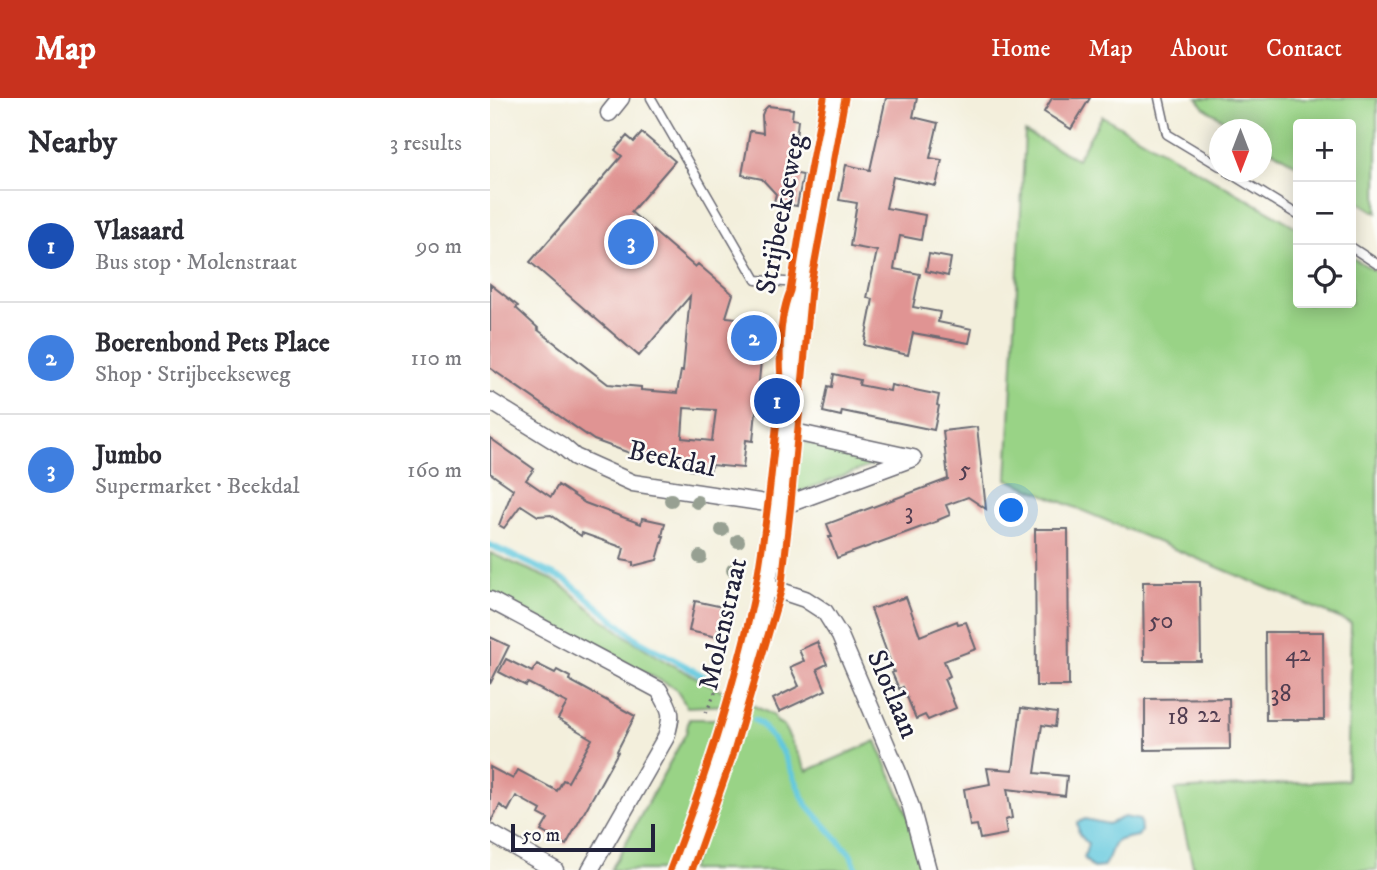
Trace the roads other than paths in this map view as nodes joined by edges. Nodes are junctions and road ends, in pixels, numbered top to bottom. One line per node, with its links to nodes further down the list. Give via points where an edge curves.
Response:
1 (621, 98): 5 (street)
2 (651, 98): 11 (lane, via 756,280)
3 (834, 98): 11 (main road, Strijbeekseweg)
4 (1159, 98): 6 (lane, via 1167,134)
5 (609, 113)
6 (1209, 159)
7 (1244, 182): 8 (lane)
8 (1293, 212)
9 (1356, 250): 10 (lane)
10 (1377, 264)
11 (800, 283): 12 (main road, Strijbeekseweg)
12 (790, 374): 14 (main road, Molenstraat)
13 (490, 401): 15 (street, Beekdal, via 575,457 633,483)
14 (785, 430): 15 (main road, Molenstraat); 15 (street, via 913,458)
15 (779, 505): 16 (main road, Molenstraat)
16 (764, 588): 21 (main road, Molenstraat, via 719,767); 22 (street, Slotlaan, via 805,599 825,612 840,636 898,772)
17 (490, 600): 20 (street, Molenstraat, via 659,690 671,713 666,737)
18 (490, 833): 19 (street)
19 (555, 870)
20 (590, 870)
21 (682, 870)
22 (928, 870)

